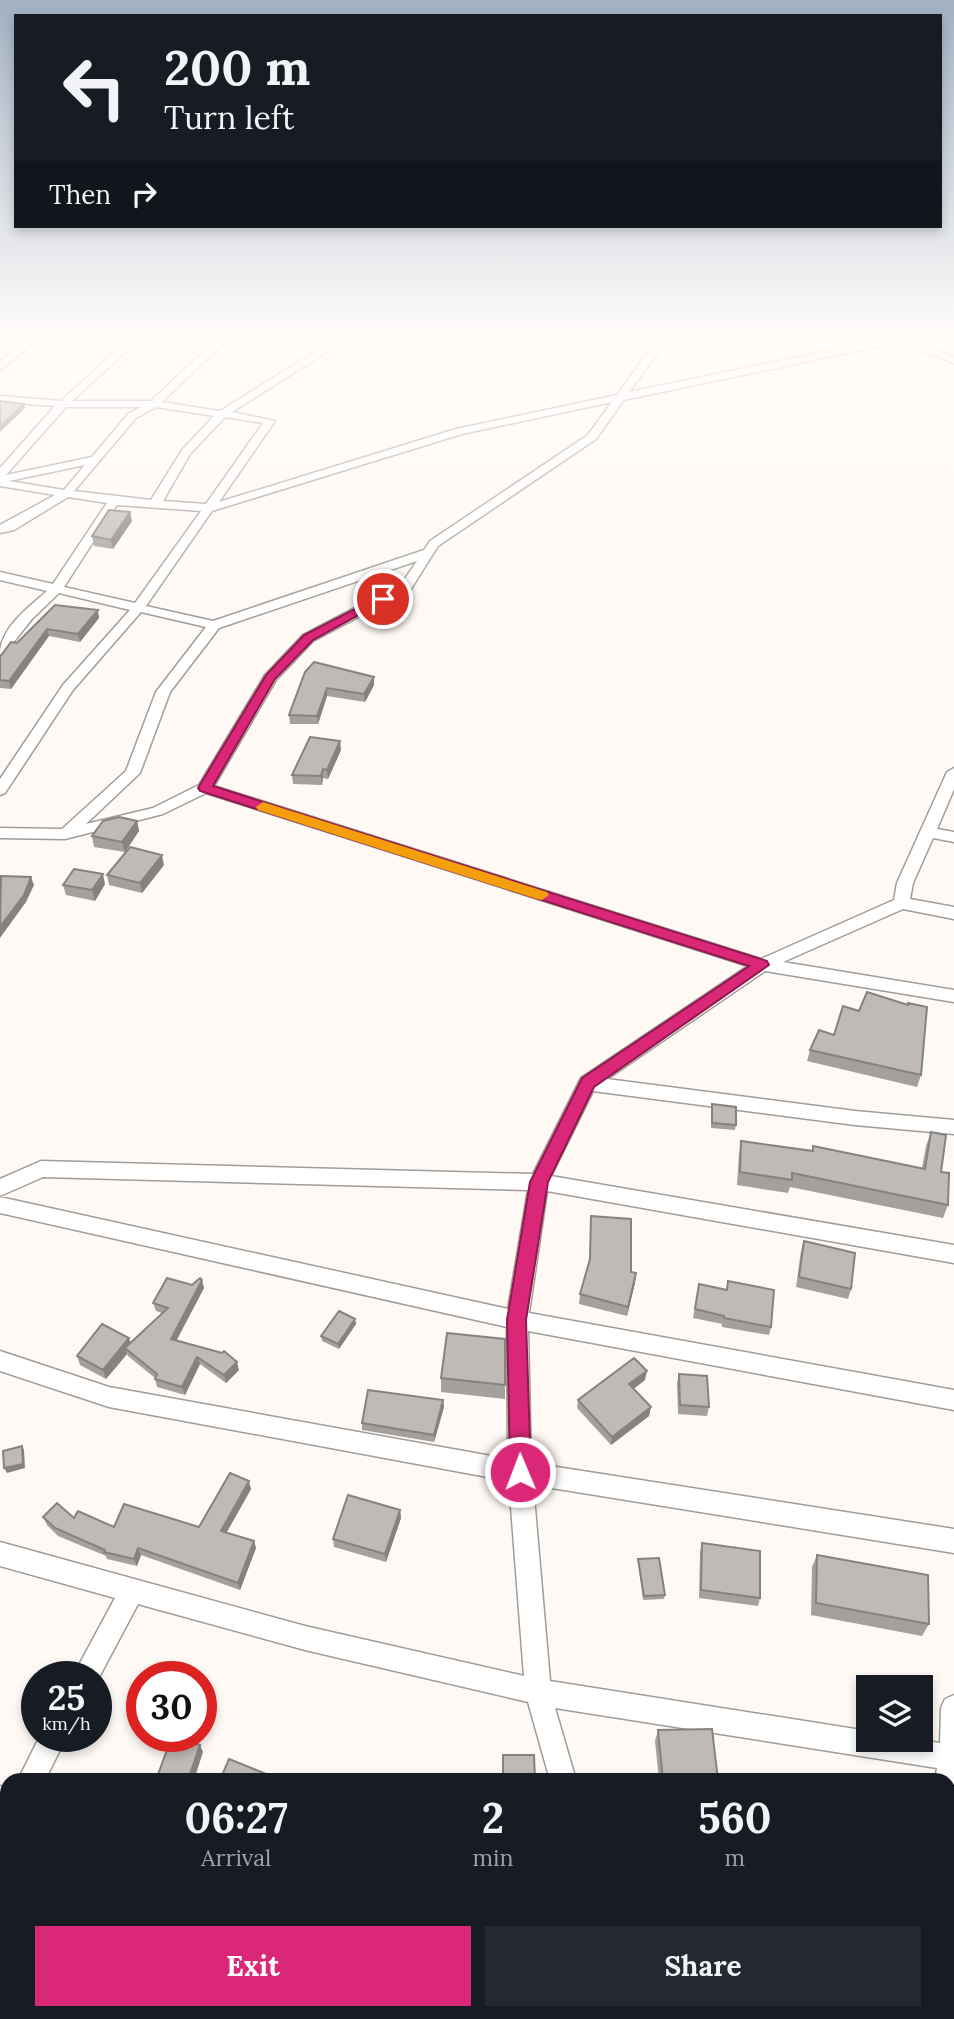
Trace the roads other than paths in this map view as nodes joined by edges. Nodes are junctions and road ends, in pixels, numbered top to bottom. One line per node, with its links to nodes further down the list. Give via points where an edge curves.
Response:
1 (41, 429): 8 (street)
2 (121, 429): 9 (street)
3 (208, 429): 14 (street, via 186,452)
4 (264, 429): 15 (street)
5 (469, 429): 15 (street)
6 (598, 429): 18 (street, via 434,544)
7 (0, 457): 8 (street)
8 (15, 458): 10 (street)
9 (96, 459): 11 (street); 12 (street)
10 (0, 475)
11 (0, 481): 12 (street)
12 (67, 493): 13 (street); 16 (street)
13 (114, 500): 14 (street); 20 (street)
14 (155, 504): 15 (street)
15 (211, 508): 21 (street)
16 (5, 528): 17 (street)
17 (0, 539)
18 (428, 553): 22 (street); 25 (street, via 407,586 308,638 270,678)
19 (0, 576): 20 (street)
20 (56, 589): 21 (street); 23 (street)
21 (138, 608): 22 (street); 26 (street, via 68,688)
22 (214, 625): 29 (street, via 163,692 133,773)
23 (0, 650)
24 (954, 772): 27 (street)
25 (205, 788): 29 (street, via 158,811); 33 (street)
26 (0, 790)
27 (928, 832): 30 (street); 31 (street, via 905,883)
28 (0, 833): 29 (street)
29 (65, 834)
30 (954, 837)
31 (901, 904): 32 (street); 33 (street)
32 (954, 913)
33 (762, 965): 34 (street); 35 (street)
34 (954, 996)
35 (587, 1083): 36 (street); 37 (street)
36 (954, 1127)
37 (539, 1182): 38 (street, via 41,1168); 40 (street); 41 (street)
38 (0, 1188)
39 (0, 1205): 41 (street)
40 (954, 1254)
41 (517, 1320): 43 (street); 44 (street)
42 (0, 1361): 44 (street, via 109,1397)
43 (954, 1400)
44 (520, 1472): 45 (street); 49 (street)
45 (954, 1541)
46 (0, 1554): 47 (street)
47 (132, 1591): 48 (street); 49 (street, via 305,1638)
48 (94, 1661)
49 (538, 1692): 52 (street); 54 (street)
50 (954, 1708): 52 (street)
51 (46, 1752): 53 (street)
52 (951, 1765)
53 (35, 1773)
54 (561, 1773)

